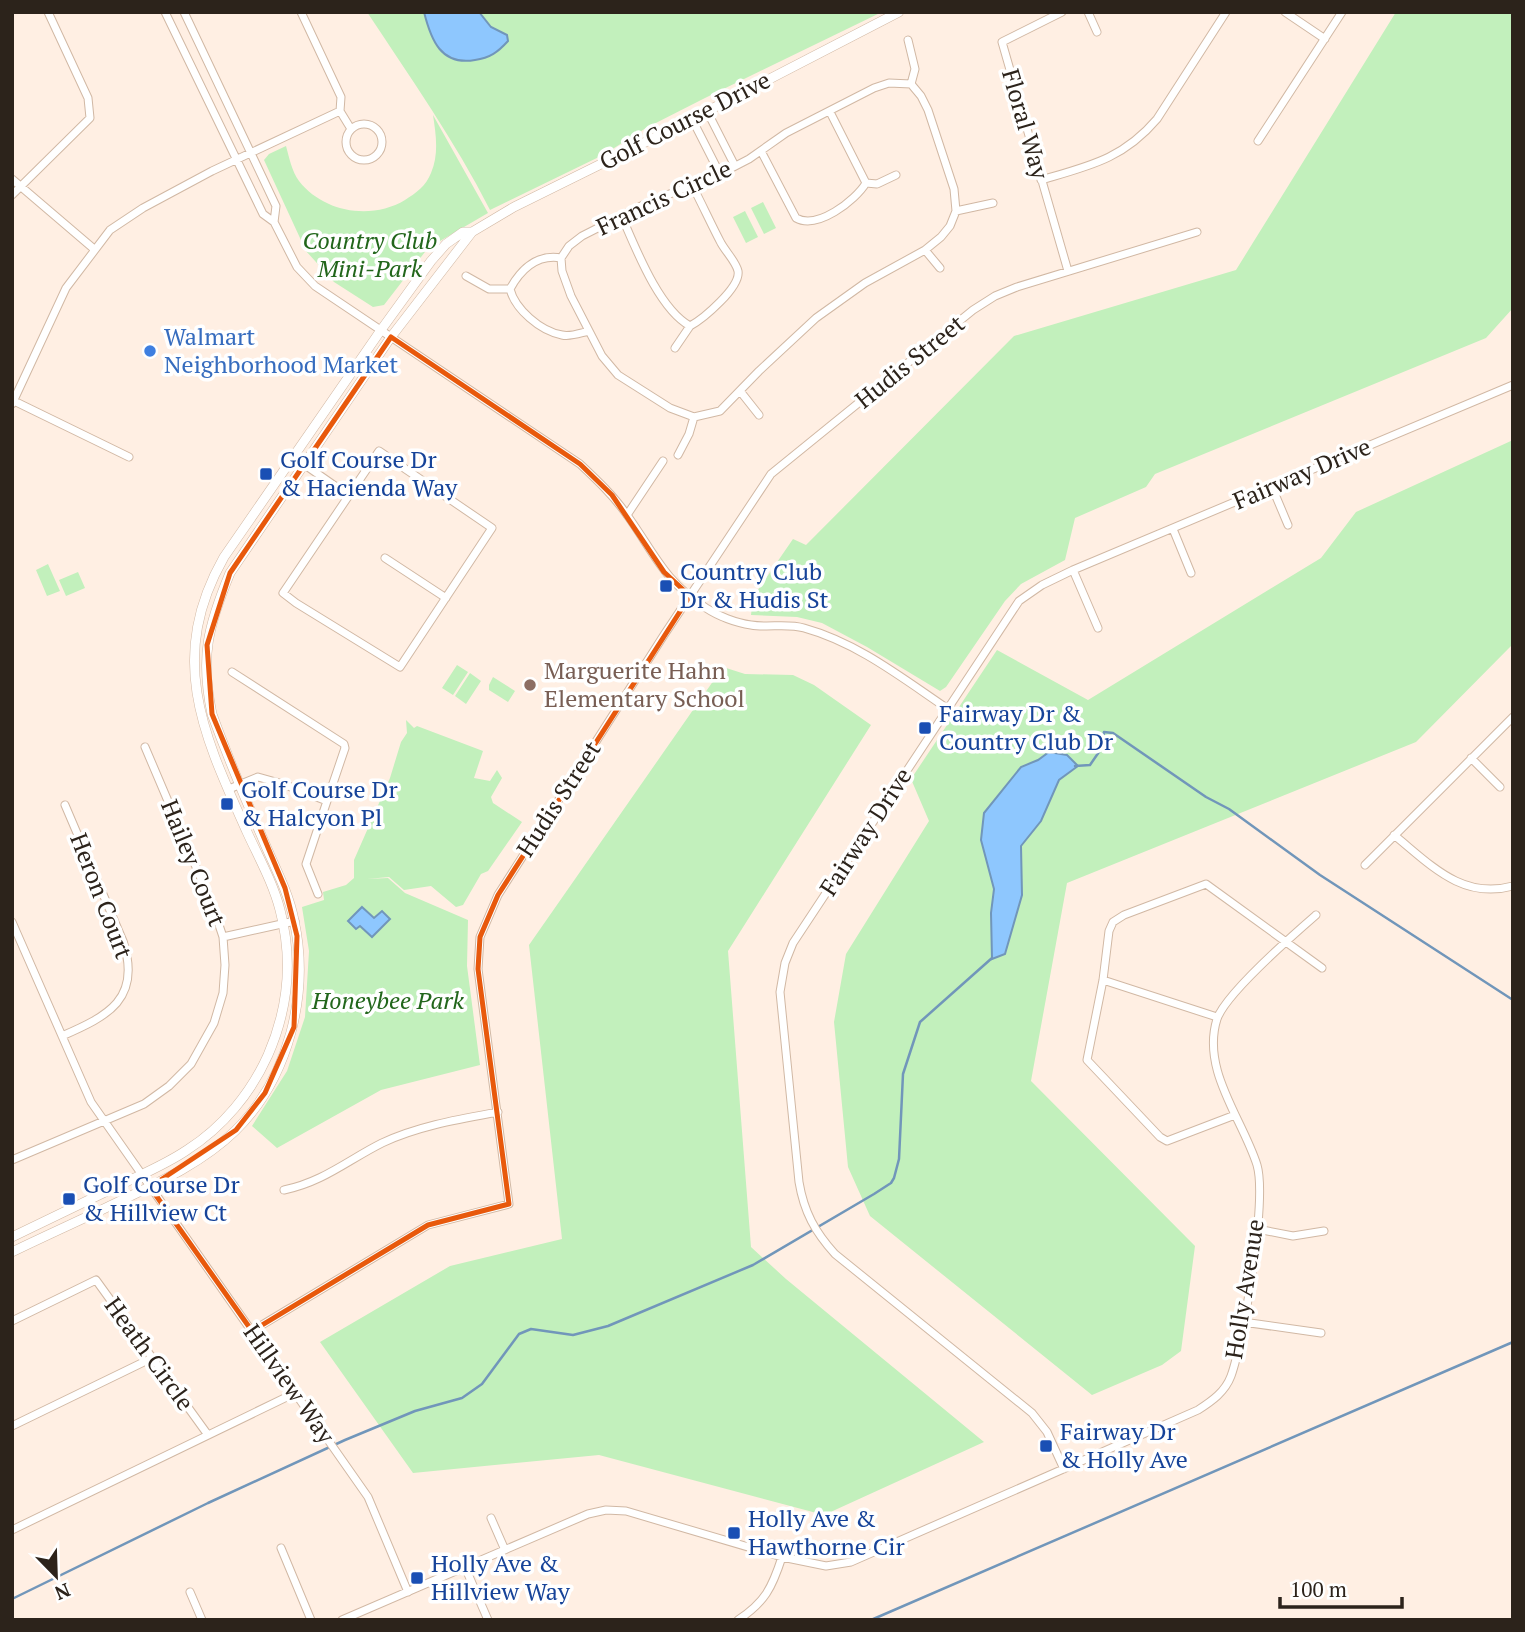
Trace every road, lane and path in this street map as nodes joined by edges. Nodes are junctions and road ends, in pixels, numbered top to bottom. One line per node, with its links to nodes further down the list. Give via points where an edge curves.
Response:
1 (48, 12): 31 (street, via 88,98 90,118)
2 (165, 12): 23 (street)
3 (184, 12): 22 (street)
4 (301, 12): 15 (street, via 341,97)
5 (899, 12): 16 (street, Golf Course Drive)
6 (1062, 12): 28 (street, Floral Way, via 1002,42)
7 (1088, 12): 11 (street)
8 (1226, 12): 28 (street, via 1144,134 1104,161)
9 (1285, 12): 12 (street)
10 (1342, 12): 12 (street)
11 (1097, 32)
12 (1325, 39): 20 (street)
13 (908, 40): 14 (street, via 915,69)
14 (911, 84): 17 (street, Francis Circle, via 874,88); 34 (street, via 928,110 954,189)
15 (340, 111): 19 (street); 22 (street)
16 (707, 111): 18 (street, Golf Course Drive); 24 (street)
17 (830, 112): 21 (street, Francis Circle); 29 (street)
18 (692, 119): 25 (street); 37 (street, Golf Course Drive)
19 (351, 129): 19 (street, via 345,145 352,157 366,161 378,154 382,145 378,131 365,124)
20 (1258, 141)
21 (761, 151): 24 (street, Francis Circle); 29 (street, via 796,218 803,222 817,221 858,195)
22 (252, 153): 23 (street); 36 (street, via 276,206)
23 (240, 158): 36 (street, via 263,214); 39 (street, via 143,208 110,230)
24 (735, 166): 25 (street, Francis Circle)
25 (720, 174): 30 (street, Francis Circle)
26 (896, 175): 29 (street, via 877,184)
27 (12, 178): 31 (street)
28 (1041, 180): 43 (street, Floral Way)
29 (866, 183)
30 (692, 185): 35 (street, Francis Circle); 46 (street, via 738,270 731,290)
31 (22, 187): 32 (street); 39 (street)
32 (12, 195)
33 (993, 203): 34 (street)
34 (956, 211): 40 (street, via 950,226)
35 (622, 217): 41 (street, Francis Circle, via 582,236); 46 (street, via 668,306)
36 (274, 222): 47 (street, via 297,267 315,286)
37 (472, 232): 47 (street, Golf Course Drive, via 463,232 446,244); 49 (street, Golf Course Drive)
38 (1198, 232): 43 (street, Hudis Street)
39 (93, 249): 53 (street, via 66,288)
40 (925, 250): 42 (street); 52 (street, via 864,283 816,318)
41 (561, 258): 45 (street, via 542,257 523,270); 48 (street, via 571,296)
42 (940, 268)
43 (1068, 271): 68 (street, Hudis Street, via 995,296 973,310 771,474)
44 (466, 276): 45 (street, via 489,289)
45 (510, 289): 48 (street, via 521,312 552,332 564,336)
46 (690, 326): 50 (street)
47 (381, 330): 49 (street); 78 (street, Golf Course Drive, via 224,557 204,597 196,634 195,687 205,732)
48 (589, 331): 55 (street, via 618,376)
49 (391, 337): 59 (street, Golf Course Drive); 62 (street, via 580,464)
50 (675, 348)
51 (1513, 385): 60 (street, Fairway Drive)
52 (740, 391): 54 (street); 55 (street, via 720,411)
53 (13, 402): 57 (street)
54 (759, 415)
55 (694, 417): 56 (street)
56 (678, 455)
57 (129, 457)
58 (663, 461): 62 (street)
59 (305, 464): 61 (street); 76 (street, Golf Course Drive, via 230,573 212,614 206,690)
60 (1272, 487): 63 (street); 64 (street, Fairway Drive)
61 (348, 495): 69 (street, via 379,452 492,528); 69 (street, via 283,593 400,667)
62 (627, 515): 68 (street, via 664,572)
63 (1288, 525)
64 (1173, 529): 66 (street, Fairway Drive); 67 (street)
65 (385, 558): 69 (street)
66 (1073, 570): 70 (street); 72 (street, Fairway Drive, via 1020,601)
67 (1191, 573)
68 (690, 596): 72 (street, via 727,618 751,625 801,627 858,649); 95 (street, Hudis Street, via 498,895 484,926 478,969)
69 (446, 598)
70 (1098, 628)
71 (232, 671): 79 (street, via 344,744)
72 (948, 709): 114 (street, Fairway Drive, via 793,943 785,963 780,992 799,1182 810,1222 835,1254 1032,1413 1047,1432)
73 (1513, 716): 75 (street)
74 (145, 747): 89 (street, Hailey Court)
75 (1471, 758): 77 (street); 81 (street)
76 (240, 784): 78 (street); 79 (street, via 258,778); 86 (street, Golf Course Drive)
77 (1500, 787)
78 (229, 789): 88 (street, Golf Course Drive, via 273,888)
79 (327, 802): 84 (street, via 306,864)
80 (65, 805): 94 (street, Heron Court, via 124,941 130,971 120,1002 96,1021)
81 (1394, 835): 82 (street); 83 (street, via 1452,881 1483,890)
82 (1365, 864)
83 (1513, 886)
84 (318, 894)
85 (1316, 915): 90 (street)
86 (295, 921): 88 (street); 100 (street, Golf Course Drive, via 299,984 294,1027 265,1093 236,1130)
87 (12, 922): 94 (street, Hillview Way)
88 (283, 924): 89 (street); 99 (street, Golf Course Drive, via 286,994 278,1033 261,1071 223,1121 188,1150)
89 (223, 937): 97 (street, Hailey Court, via 223,993 206,1041 169,1087)
90 (1286, 941): 91 (street); 92 (street, via 1206,884 1113,922); 93 (street)
91 (1322, 968)
92 (1103, 980): 93 (street); 96 (street, via 1087,1060 1160,1137 1167,1142)
93 (1217, 1017): 96 (street, Holly Avenue, via 1212,1047)
94 (62, 1036): 97 (street, Hillview Way)
95 (498, 1112): 101 (street, via 399,1136 308,1185); 108 (street, Hudis Street, via 509,1204 428,1225)
96 (1235, 1115): 102 (street, Holly Avenue, via 1257,1166)
97 (104, 1122): 98 (street, Hailey Court); 99 (street, Hillview Way)
98 (13, 1160)
99 (141, 1174): 100 (street, Hillview Way); 104 (street, Golf Course Drive)
100 (150, 1187): 105 (street, Golf Course Drive); 108 (street, Hillview Way)
101 (285, 1190)
102 (1257, 1229): 103 (street, via 1293,1236); 107 (street, Holly Avenue)
103 (1324, 1231)
104 (12, 1237)
105 (12, 1252)
106 (12, 1321): 110 (street, Heath Circle, via 96,1280)
107 (1243, 1322): 109 (street); 114 (street, Holly Avenue, via 1231,1376 1212,1401)
108 (252, 1331): 111 (street, Hillview Way)
109 (1321, 1333)
110 (152, 1358): 112 (street); 113 (street, Heath Circle)
111 (295, 1393): 113 (street, Heath Circle); 122 (street, Hillview Way, via 368,1497)
112 (12, 1426)
113 (208, 1435): 116 (street, Heath Circle)
114 (1063, 1469): 119 (street, Holly Avenue, via 851,1562 826,1566)
115 (491, 1518): 118 (street)
116 (12, 1530)
117 (281, 1548): 124 (street)
118 (505, 1550): 119 (street, Holly Avenue, via 606,1510 626,1511); 120 (street, Holly Avenue)
119 (782, 1557): 127 (street, via 768,1593)
120 (465, 1567): 122 (street, Holly Avenue); 126 (street)
121 (190, 1592): 123 (street)
122 (408, 1592): 125 (street, Holly Avenue)
123 (202, 1620)
124 (311, 1620)
125 (342, 1620)
126 (488, 1620)
127 (738, 1620)

